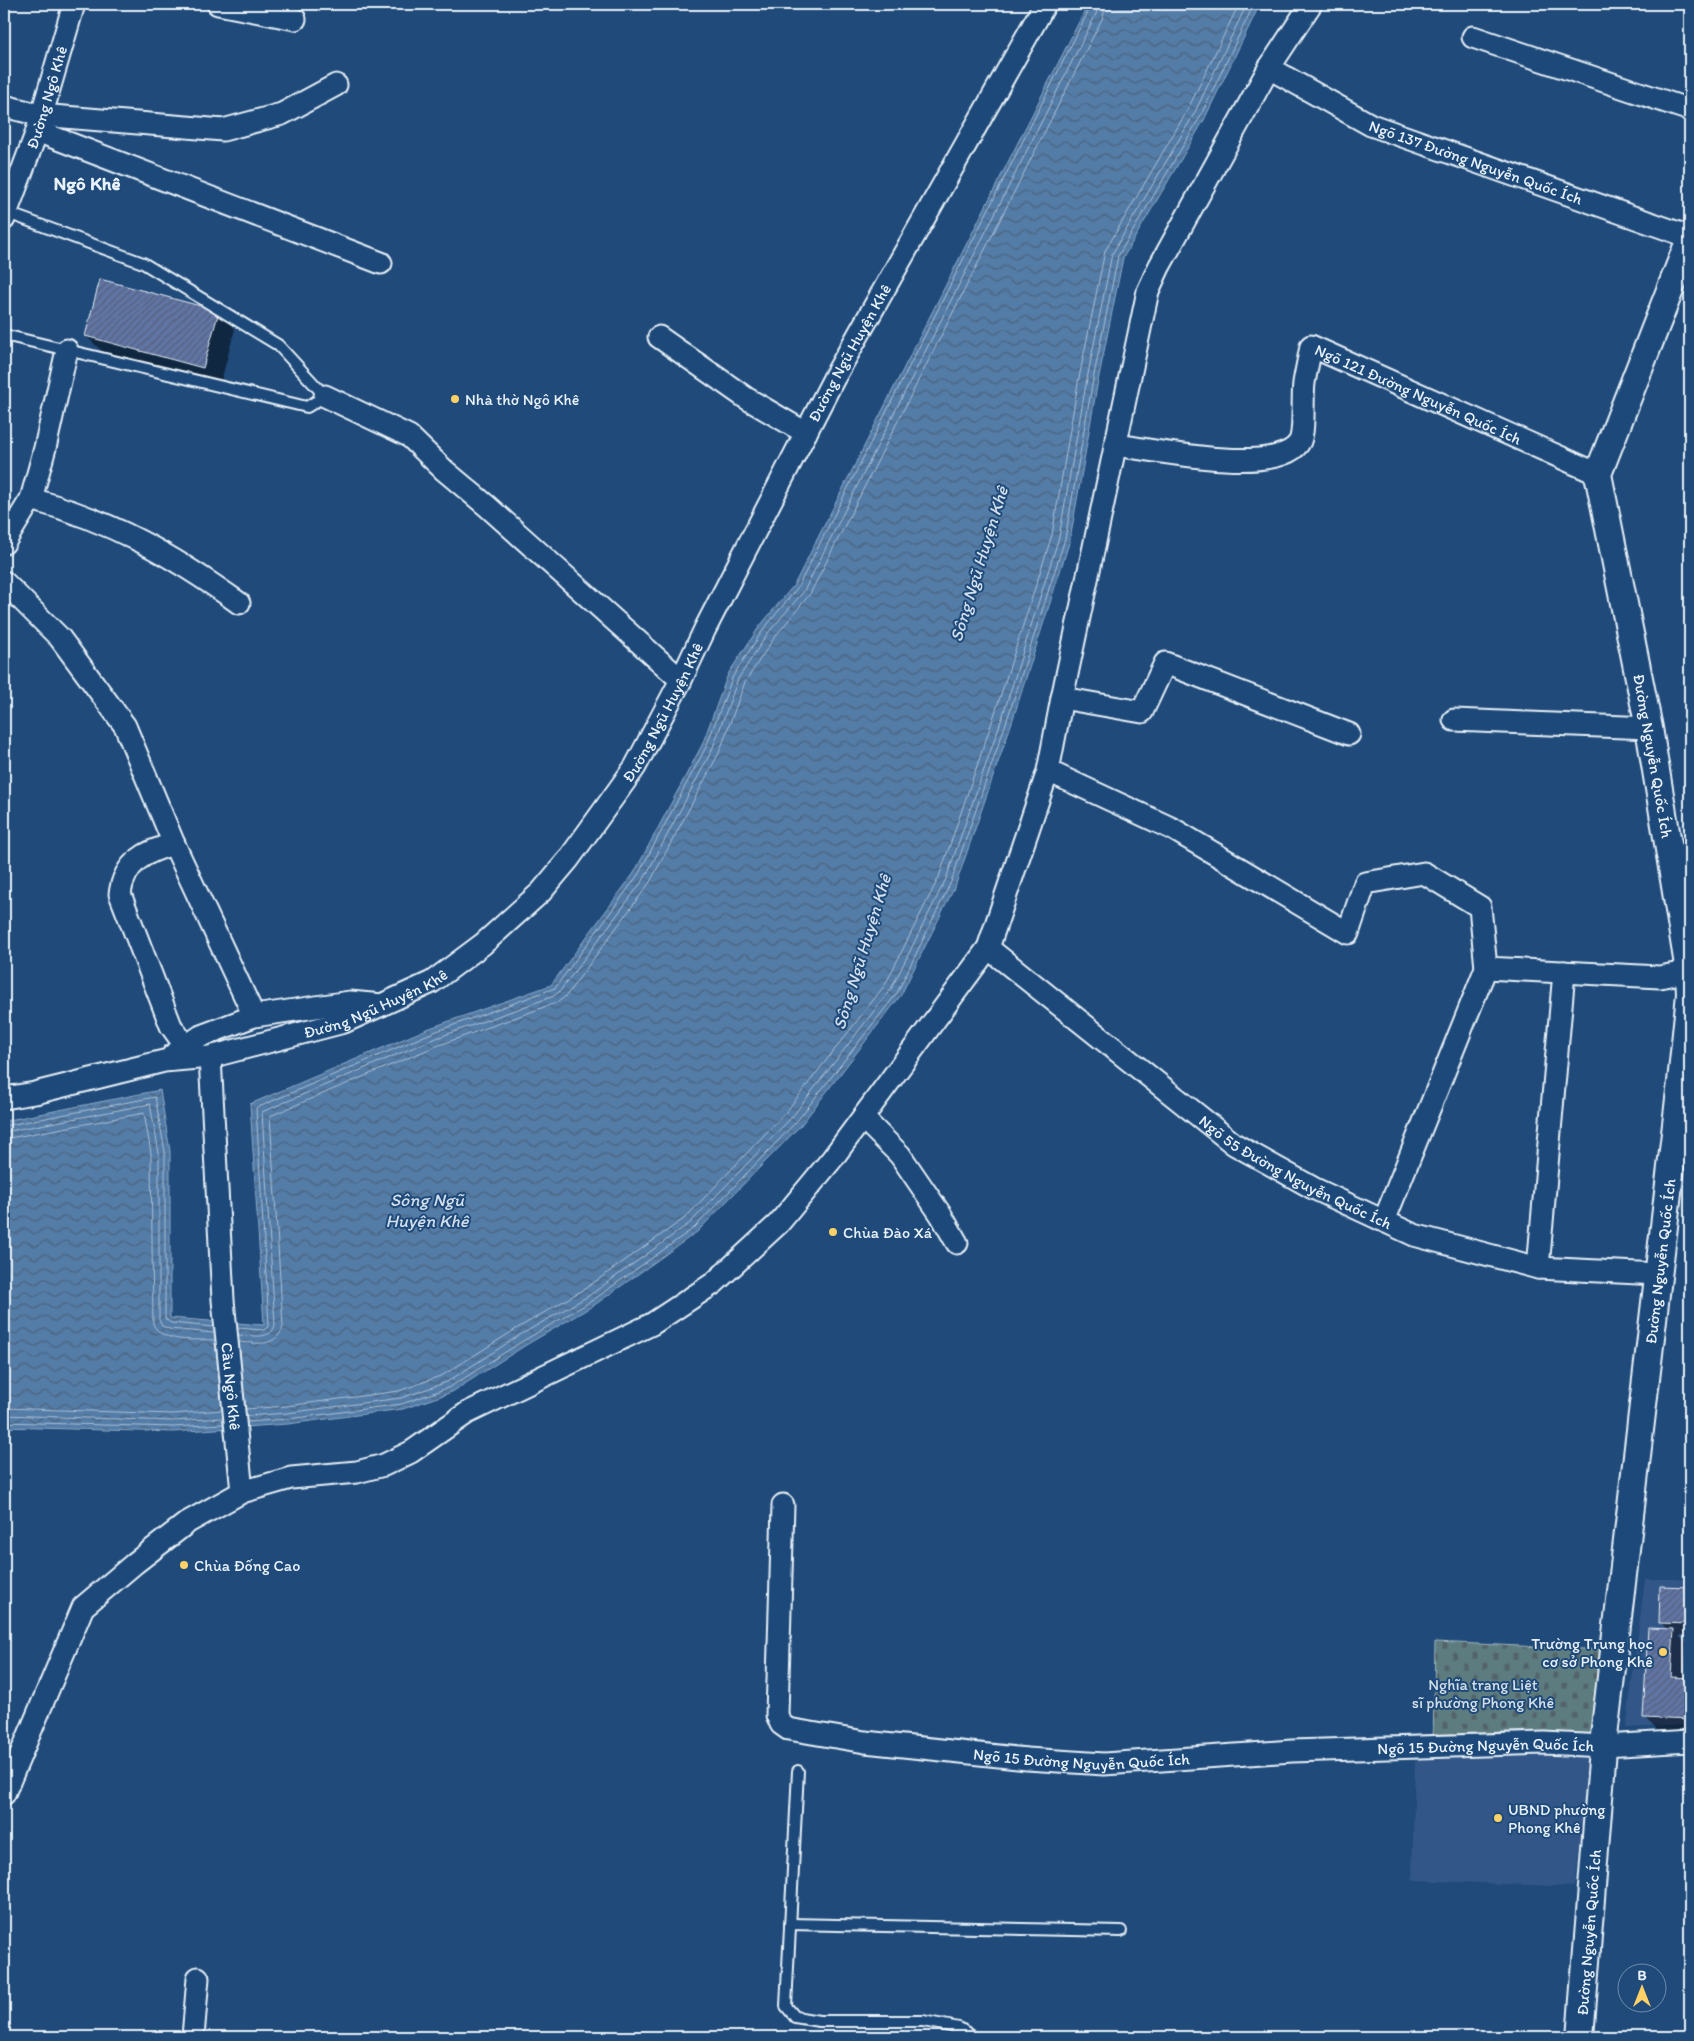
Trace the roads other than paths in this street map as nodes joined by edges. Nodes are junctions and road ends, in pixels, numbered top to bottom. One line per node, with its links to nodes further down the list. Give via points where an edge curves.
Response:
1 (74, 4): 11 (street, Đường Ngô Khê)
2 (218, 4): 5 (street)
3 (1045, 4): 19 (street, Đường Ngũ Huyện Khê)
4 (1311, 4): 7 (street)
5 (295, 19)
6 (1473, 36): 10 (street)
7 (1269, 68): 13 (street, Ngõ 137 Đường Nguyễn Quốc Ích, via 1371,125); 20 (street, via 1148,292)
8 (336, 85): 11 (street, via 282,114 223,130)
9 (4, 106): 11 (street)
10 (1690, 110)
11 (39, 123): 12 (street, Đường Ngô Khê); 14 (street)
12 (5, 216): 18 (lane, via 143,263 278,345)
13 (1690, 238): 21 (street)
14 (381, 263)
15 (4, 335): 17 (lane)
16 (659, 338): 19 (street, via 746,398)
17 (67, 350): 18 (lane, via 307,407); 22 (street)
18 (325, 396): 26 (street, via 409,436)
19 (806, 433): 26 (street, Đường Ngũ Huyện Khê)
20 (1115, 445): 21 (street, Ngõ 121 Đường Nguyễn Quốc Ích, via 1245,461 1278,456 1292,449 1300,440 1304,384 1311,346); 27 (street)
21 (1598, 474): 29 (street, Đường Nguyễn Quốc Ích)
22 (31, 499): 23 (street); 25 (street, via 98,520 148,544 193,570)
23 (4, 543)
24 (4, 582): 32 (street, via 60,638 124,726)
25 (239, 603)
26 (681, 680): 37 (street, Đường Ngũ Huyện Khê, via 635,767 541,892 483,944 432,982)
27 (1062, 698): 30 (street, via 1142,712 1165,663); 31 (street)
28 (1454, 720): 29 (street)
29 (1649, 728): 35 (street, Đường Nguyễn Quốc Ích)
30 (1349, 734)
31 (1048, 771): 33 (street); 34 (street, via 1173,829 1348,933 1365,883 1424,873 1480,907)
32 (174, 844): 38 (street); 39 (street, via 156,848 134,862 122,880 120,894 171,1026)
33 (988, 948): 43 (street); 44 (street, Ngõ 55 Đường Nguyễn Quốc Ích, via 1234,1144 1313,1188)
34 (1486, 968): 36 (street); 44 (street)
35 (1690, 971): 36 (street, via 1660,977); 47 (street, Đường Nguyễn Quốc Ích, via 1681,1082)
36 (1564, 972): 46 (street)
37 (382, 1004): 38 (street, via 350,1002); 40 (street, Đường Ngũ Huyện Khê, via 344,1022)
38 (254, 1016): 39 (street, via 201,1036)
39 (186, 1047): 41 (street)
40 (210, 1057): 41 (street, Đường Ngũ Huyện Khê); 48 (street, Cầu Ngô Khê, via 223,1300)
41 (164, 1060): 42 (street, Đường Ngũ Huyện Khê, via 36,1093)
42 (4, 1098)
43 (863, 1118): 45 (street, via 900,1155); 48 (street, via 779,1224 714,1283 652,1324 467,1413 412,1452 384,1465 357,1472)
44 (1384, 1222): 46 (street, Ngõ 55 Đường Nguyễn Quốc Ích, via 1414,1236)
45 (957, 1243)
46 (1538, 1268): 47 (street, Ngõ 55 Đường Nguyễn Quốc Ích)
47 (1658, 1274): 51 (street, Đường Nguyễn Quốc Ích)
48 (241, 1482): 53 (street, via 83,1607)
49 (783, 1505): 51 (street, Ngõ 15 Đường Nguyễn Quốc Ích, via 778,1715 781,1724 788,1729 865,1742 1104,1764 1292,1751 1544,1743)
50 (1690, 1741): 51 (street, Ngõ 15 Đường Nguyễn Quốc Ích)
51 (1604, 1746): 59 (street, Đường Nguyễn Quốc Ích)
52 (798, 1771): 54 (lane)
53 (4, 1794)
54 (790, 1924): 55 (lane); 58 (lane, via 786,2006 795,2017 819,2021 924,2021 959,2028)
55 (1121, 1931)
56 (198, 1978): 57 (street)
57 (194, 2037)
58 (973, 2037)
59 (1580, 2037)

